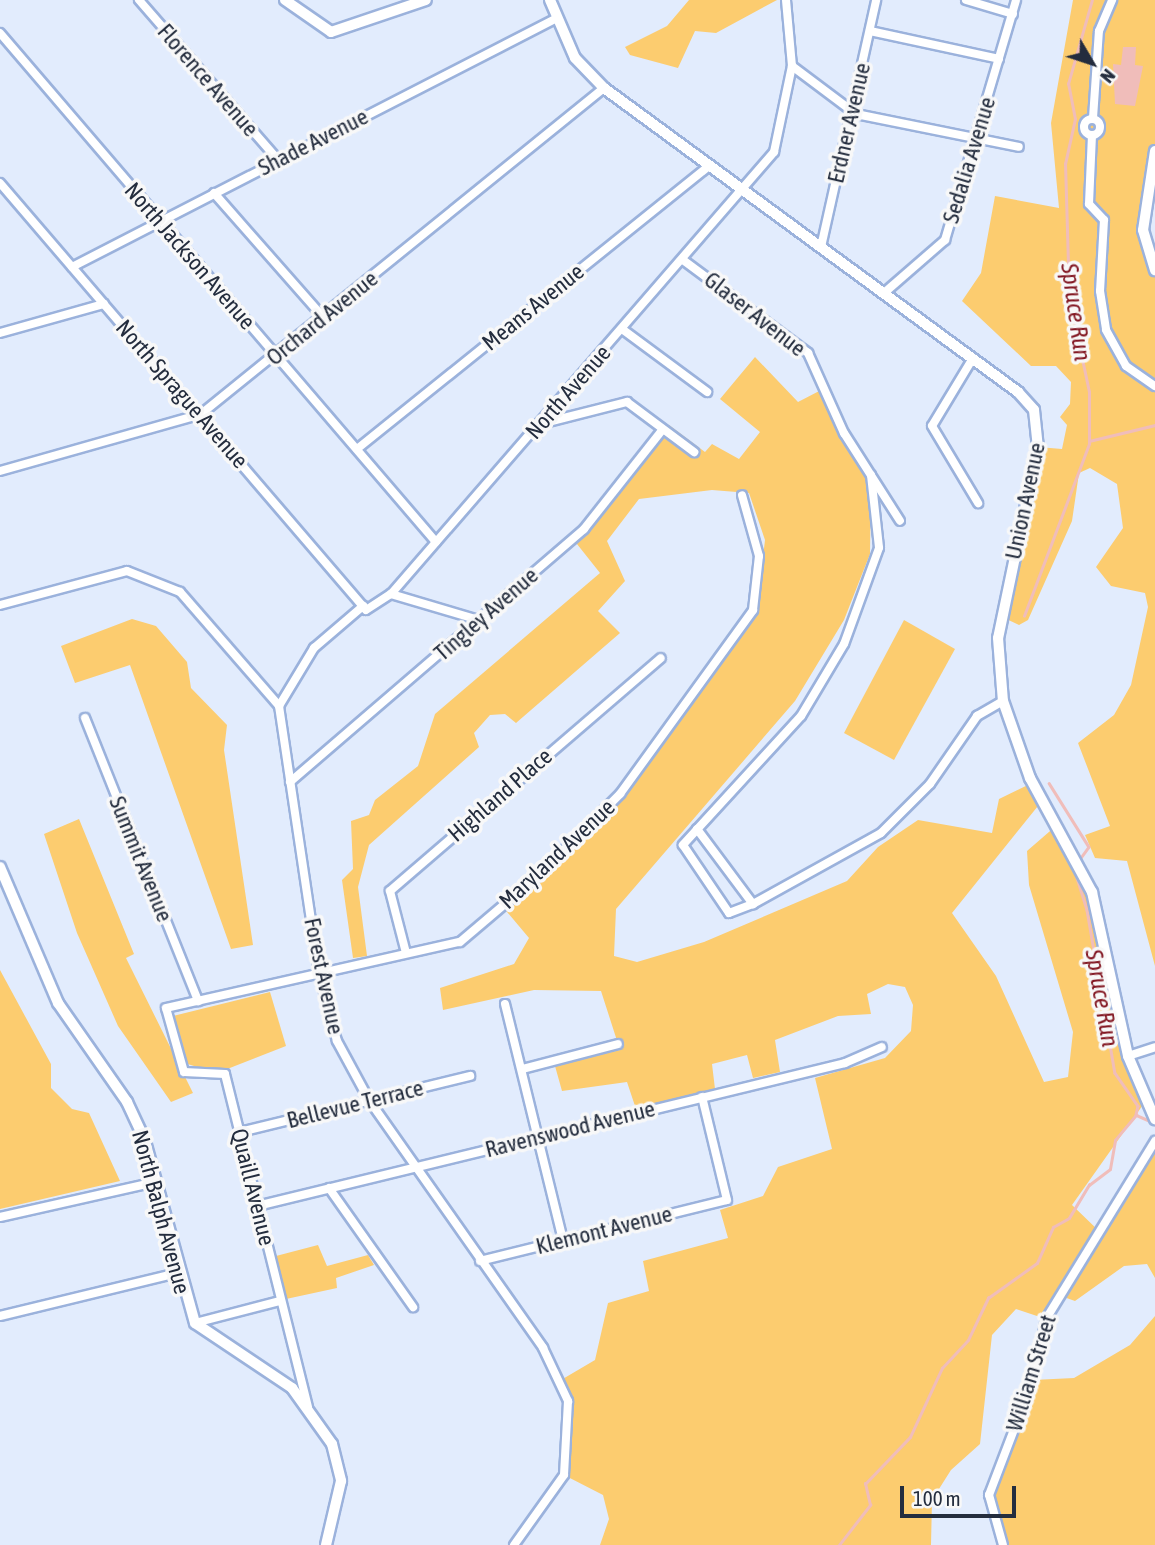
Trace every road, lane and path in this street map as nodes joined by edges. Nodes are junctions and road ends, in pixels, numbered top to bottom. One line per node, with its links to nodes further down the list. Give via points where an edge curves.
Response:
1 (139, 0): 21 (street, Florence Avenue)
2 (285, 0): 3 (street, via 331,33)
3 (426, 0)
4 (550, 0): 11 (street, Union Avenue)
5 (786, 0): 15 (street, North Avenue)
6 (876, 0): 12 (street, Erdner Avenue)
7 (966, 0): 10 (street)
8 (1016, 0): 10 (street, Sedalia Avenue)
9 (1112, 0): 39 (street, via 1099,31 1093,118 1100,129 1092,135 1089,204 1104,220 1100,291 1106,330 1118,356)
10 (1013, 14): 14 (street, Sedalia Avenue)
11 (555, 19): 16 (street, Union Avenue, via 575,58); 21 (street, Shade Avenue)
12 (870, 31): 14 (street); 17 (street, Erdner Avenue)
13 (0, 33): 27 (street, North Jackson Avenue)
14 (999, 59): 18 (street, Sedalia Avenue)
15 (792, 66): 17 (street); 24 (street, North Avenue, via 779,145)
16 (604, 88): 22 (street, Union Avenue); 34 (street, Orchard Avenue)
17 (852, 111): 18 (street); 28 (street, Erdner Avenue)
18 (975, 141): 19 (street); 32 (street, Sedalia Avenue, via 943,245 921,255)
19 (1019, 147)
20 (1155, 151): 31 (street, via 1143,230)
21 (278, 160): 25 (street, Shade Avenue)
22 (710, 165): 24 (street, Union Avenue); 44 (street, Means Avenue)
23 (0, 183): 26 (street, North Sprague Avenue)
24 (744, 190): 28 (street, Union Avenue); 29 (street, North Avenue)
25 (214, 193): 27 (street, Shade Avenue); 34 (street)
26 (4, 195): 30 (street, North Sprague Avenue)
27 (160, 221): 30 (street, Shade Avenue); 37 (street, North Jackson Avenue)
28 (821, 247): 32 (street, Union Avenue)
29 (683, 260): 35 (street, North Avenue); 47 (street, Glaser Avenue, via 808,353 844,433)
30 (72, 267): 33 (street, North Sprague Avenue)
31 (1155, 270)
32 (884, 293): 38 (street, Union Avenue)
33 (104, 304): 36 (street); 41 (street, North Sprague Avenue)
34 (323, 317): 37 (street, Orchard Avenue)
35 (622, 329): 40 (street); 42 (street, North Avenue)
36 (0, 333)
37 (276, 355): 41 (street, Orchard Avenue); 44 (street, North Jackson Avenue)
38 (973, 358): 49 (street, via 932,426); 57 (street, Union Avenue, via 1026,399 1040,430 1000,617)
39 (1155, 386)
40 (707, 391)
41 (201, 414): 46 (street, Orchard Avenue); 54 (street, North Sprague Avenue)
42 (540, 424): 43 (street, via 627,402); 51 (street, North Avenue)
43 (663, 429): 45 (street); 55 (street, Tingley Avenue, via 584,530)
44 (357, 449): 51 (street, North Jackson Avenue)
45 (694, 452)
46 (0, 471)
47 (871, 475): 50 (street, Glaser Avenue); 61 (street, via 879,548 844,644 801,716)
48 (742, 495): 64 (street, Maryland Avenue, via 759,556 753,610 620,794 460,942)
49 (978, 503)
50 (900, 521)
51 (436, 542): 52 (street, North Avenue)
52 (391, 594): 54 (street, via 374,611); 55 (street)
53 (0, 605): 58 (street, via 127,571 180,592)
54 (363, 606): 58 (street, via 314,648)
55 (479, 620): 60 (street, Tingley Avenue)
56 (660, 658): 64 (street, Highland Place, via 390,891)
57 (1003, 701): 63 (street, via 977,716 911,807 881,833); 72 (street, Union Avenue, via 1030,778 1092,892)
58 (279, 706): 60 (street, Forest Avenue)
59 (85, 718): 66 (street, Summit Avenue)
60 (290, 782): 65 (street, Forest Avenue)
61 (698, 829): 63 (street); 63 (street, via 683,845 729,913)
62 (0, 867): 82 (street, North Balph Avenue, via 58,1003 127,1102)
63 (753, 904)
64 (406, 953): 65 (street, Maryland Avenue)
65 (319, 973): 66 (street, Maryland Avenue); 76 (street, Forest Avenue, via 337,1041)
66 (198, 1001): 68 (street, Maryland Avenue)
67 (505, 1004): 73 (street)
68 (166, 1008): 78 (street, Quaill Avenue, via 180,1066 187,1076 225,1074)
69 (618, 1044): 73 (street)
70 (882, 1047): 75 (street, Ravenswood Avenue, via 845,1063)
71 (1155, 1047): 72 (street)
72 (1128, 1056): 77 (street, Union Avenue)
73 (522, 1069): 79 (street)
74 (470, 1076): 76 (street, Bellevue Terrace)
75 (702, 1097): 79 (street, Ravenswood Avenue); 86 (street, Klemont Avenue, via 727,1200)
76 (369, 1100): 78 (street, Bellevue Terrace); 81 (street, Forest Avenue)
77 (1155, 1119)
78 (240, 1132): 84 (street, Quaill Avenue)
79 (538, 1137): 81 (street, Ravenswood Avenue); 86 (street)
80 (1155, 1142): 96 (street, William Street, via 1046,1319 1034,1380 989,1495)
81 (416, 1167): 83 (street, Ravenswood Avenue); 87 (street, Forest Avenue)
82 (155, 1182): 85 (street); 88 (street, North Balph Avenue)
83 (329, 1188): 84 (street, Ravenswood Avenue); 90 (street)
84 (257, 1206): 89 (street, Quaill Avenue)
85 (0, 1217)
86 (563, 1240): 87 (street, Klemont Avenue)
87 (480, 1261): 95 (street, Forest Avenue, via 556,1369 570,1415 564,1475)
88 (178, 1273): 91 (street); 92 (street, North Balph Avenue)
89 (280, 1301): 92 (street); 93 (street, Quaill Avenue)
90 (413, 1307)
91 (0, 1316)
92 (195, 1323): 93 (street, North Balph Avenue, via 274,1374)
93 (308, 1407): 94 (street, North Balph Avenue, via 332,1444 341,1481)
94 (326, 1545)
95 (514, 1545)
96 (1003, 1545)

